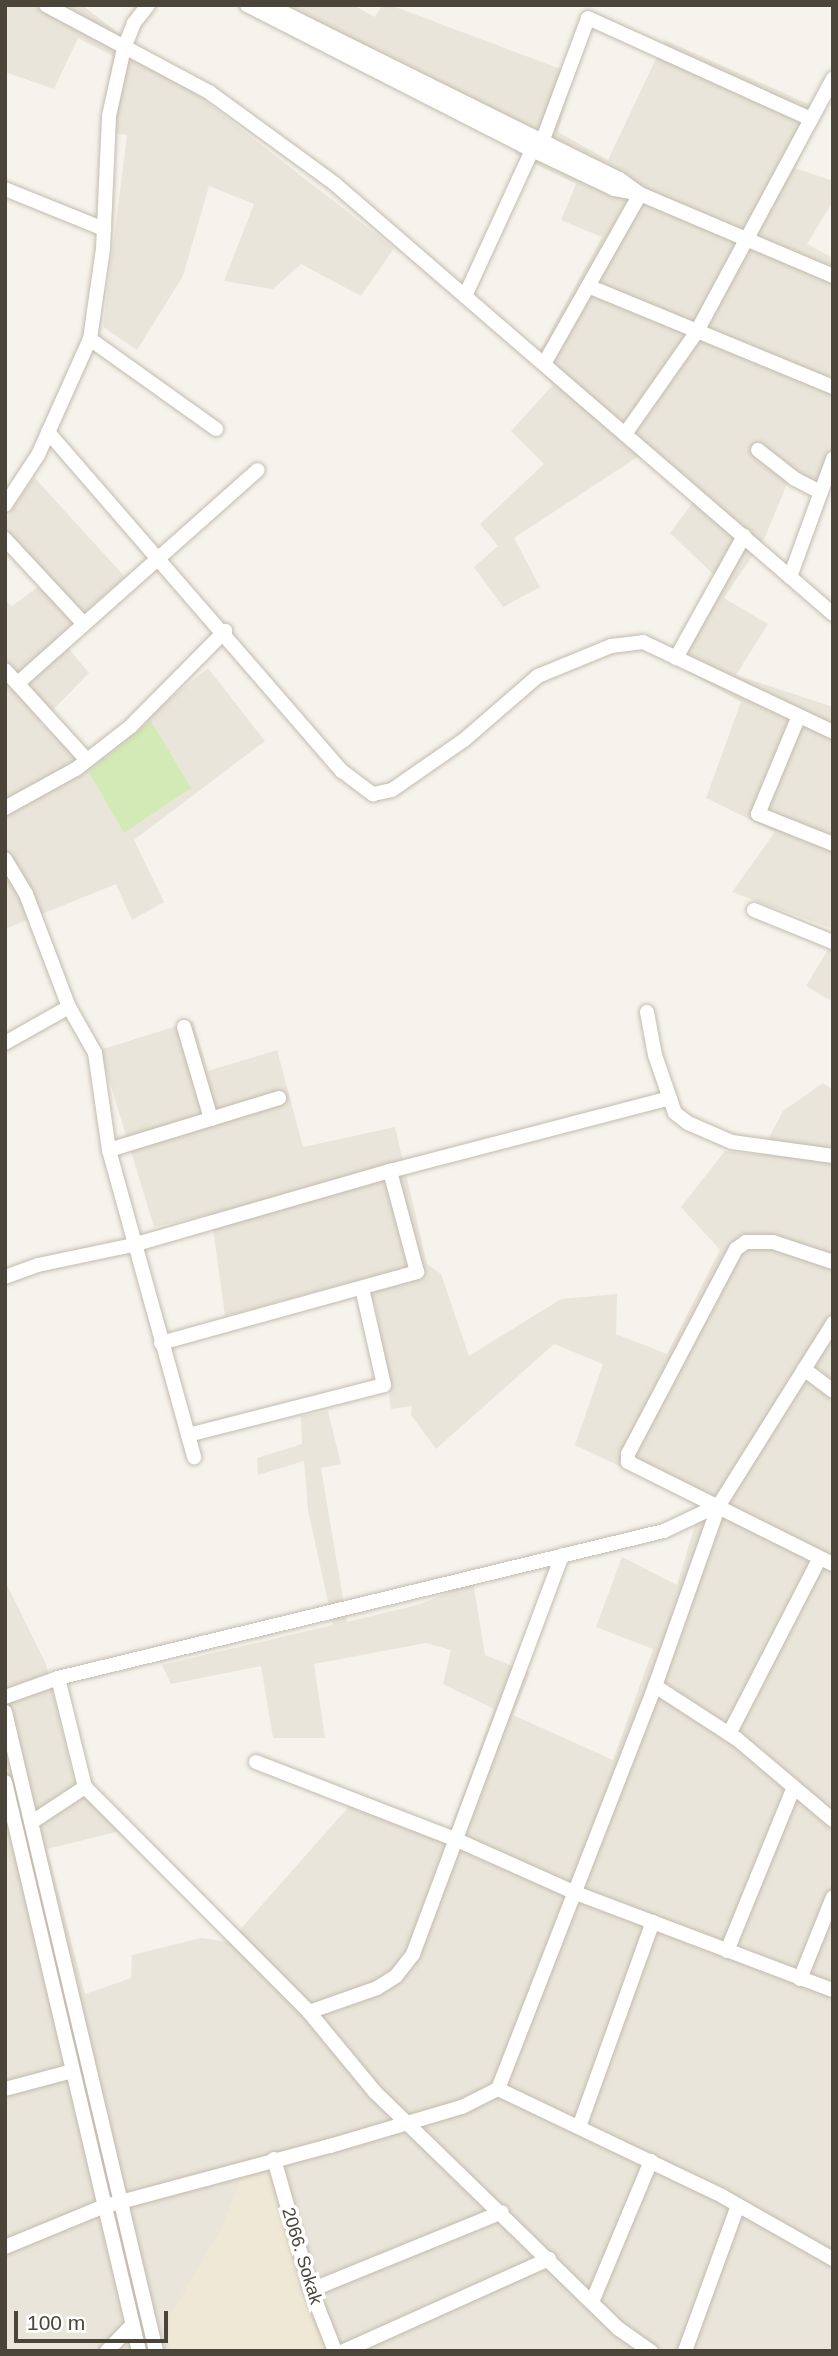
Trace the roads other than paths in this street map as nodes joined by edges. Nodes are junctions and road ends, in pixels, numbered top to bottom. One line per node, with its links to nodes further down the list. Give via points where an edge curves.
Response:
1 (46, 5): 5 (street)
2 (148, 5): 5 (street)
3 (247, 5): 8 (street)
4 (269, 5): 8 (street)
5 (124, 48): 11 (street, via 109,116); 15 (street, via 230,108 335,184)
6 (833, 79): 7 (street)
7 (811, 118): 8 (street, via 588,18); 12 (street)
8 (537, 146): 10 (street, via 614,189); 15 (street)
9 (5, 190): 11 (street)
10 (640, 194): 12 (street); 14 (street)
11 (104, 229): 17 (street)
12 (744, 239): 13 (street); 16 (street)
13 (833, 276)
14 (588, 286): 16 (street); 18 (street)
15 (466, 296): 18 (street)
16 (696, 333): 19 (street); 22 (street)
17 (90, 339): 20 (street); 21 (street)
18 (544, 364): 22 (street)
19 (833, 387)
20 (216, 429)
21 (48, 432): 27 (street); 30 (street)
22 (625, 434): 28 (street)
23 (758, 450): 26 (street, via 795,479)
24 (833, 459): 26 (street)
25 (258, 470): 30 (street)
26 (821, 492): 31 (street)
27 (5, 505)
28 (744, 536): 31 (street); 35 (street)
29 (5, 539): 33 (street)
30 (159, 556): 33 (street); 34 (street)
31 (790, 577): 32 (street)
32 (833, 614)
33 (84, 624): 37 (street)
34 (225, 631): 35 (street, via 342,771 373,794 392,790 464,740 538,676 622,644 643,642); 40 (street, via 131,726)
35 (676, 658): 38 (street)
36 (5, 670): 37 (street)
37 (19, 682): 40 (street)
38 (798, 718): 39 (street); 42 (street, via 758,814)
39 (833, 732)
40 (87, 760): 41 (street)
41 (5, 808)
42 (833, 844)
43 (5, 859): 46 (street, via 26,894)
44 (754, 910): 45 (street)
45 (833, 942)
46 (69, 1007): 49 (street); 53 (street, via 94,1053)
47 (647, 1012): 51 (street)
48 (184, 1027): 52 (street)
49 (5, 1043)
50 (279, 1098): 52 (street)
51 (670, 1098): 54 (street, via 675,1113 705,1134); 55 (street)
52 (211, 1119): 53 (street)
53 (109, 1150): 56 (street)
54 (833, 1156)
55 (390, 1171): 56 (street); 59 (street, via 417,1272)
56 (133, 1245): 58 (street, via 38,1265); 61 (street)
57 (833, 1262): 66 (street, via 773,1242 746,1242 736,1249 628,1454 635,1469)
58 (5, 1277)
59 (362, 1288): 61 (street); 64 (street, via 384,1385)
60 (833, 1322): 62 (street)
61 (161, 1343): 64 (street)
62 (804, 1369): 63 (street); 66 (street)
63 (833, 1391)
64 (188, 1435): 65 (street)
65 (194, 1457)
66 (719, 1505): 67 (street, via 664,1531); 68 (street); 70 (street)
67 (562, 1555): 69 (street); 80 (street)
68 (829, 1561): 73 (street)
69 (58, 1678): 71 (street); 76 (street)
70 (655, 1686): 73 (street); 81 (street)
71 (5, 1697)
72 (5, 1712): 79 (street)
73 (729, 1734): 77 (street)
74 (256, 1762): 80 (street)
75 (5, 1782): 88 (street)
76 (85, 1787): 79 (street); 87 (street)
77 (793, 1787): 78 (street); 84 (street)
78 (833, 1820)
79 (32, 1822): 95 (street)
80 (457, 1840): 81 (street); 87 (street, via 417,1946 402,1969 377,1988)
81 (573, 1892): 83 (street); 90 (street)
82 (833, 1897): 85 (street)
83 (653, 1922): 84 (street); 92 (street)
84 (727, 1951): 85 (street)
85 (800, 1979): 86 (street)
86 (833, 1990)
87 (309, 2012): 91 (street, via 375,2092)
88 (72, 2071): 89 (street); 97 (street)
89 (5, 2089)
90 (498, 2089): 91 (street, via 462,2107); 92 (street)
91 (409, 2120): 93 (street); 98 (street)
92 (579, 2127): 94 (street)
93 (274, 2159): 95 (street); 102 (street, 2066. Sokak)
94 (651, 2161): 96 (street); 103 (street)
95 (121, 2203): 97 (street); 107 (street)
96 (738, 2205): 101 (street); 111 (street)
97 (102, 2207): 99 (street); 104 (street)
98 (502, 2212): 100 (street); 102 (street)
99 (5, 2247)
100 (549, 2259): 103 (street); 109 (street)
101 (833, 2259)
102 (311, 2290): 108 (street, 2066. Sokak)
103 (592, 2302): 110 (street, via 619,2329)
104 (132, 2325): 105 (street); 106 (street)
105 (107, 2351)
106 (139, 2351)
107 (156, 2351)
108 (335, 2351)
109 (344, 2351)
110 (651, 2351)
111 (685, 2351)

